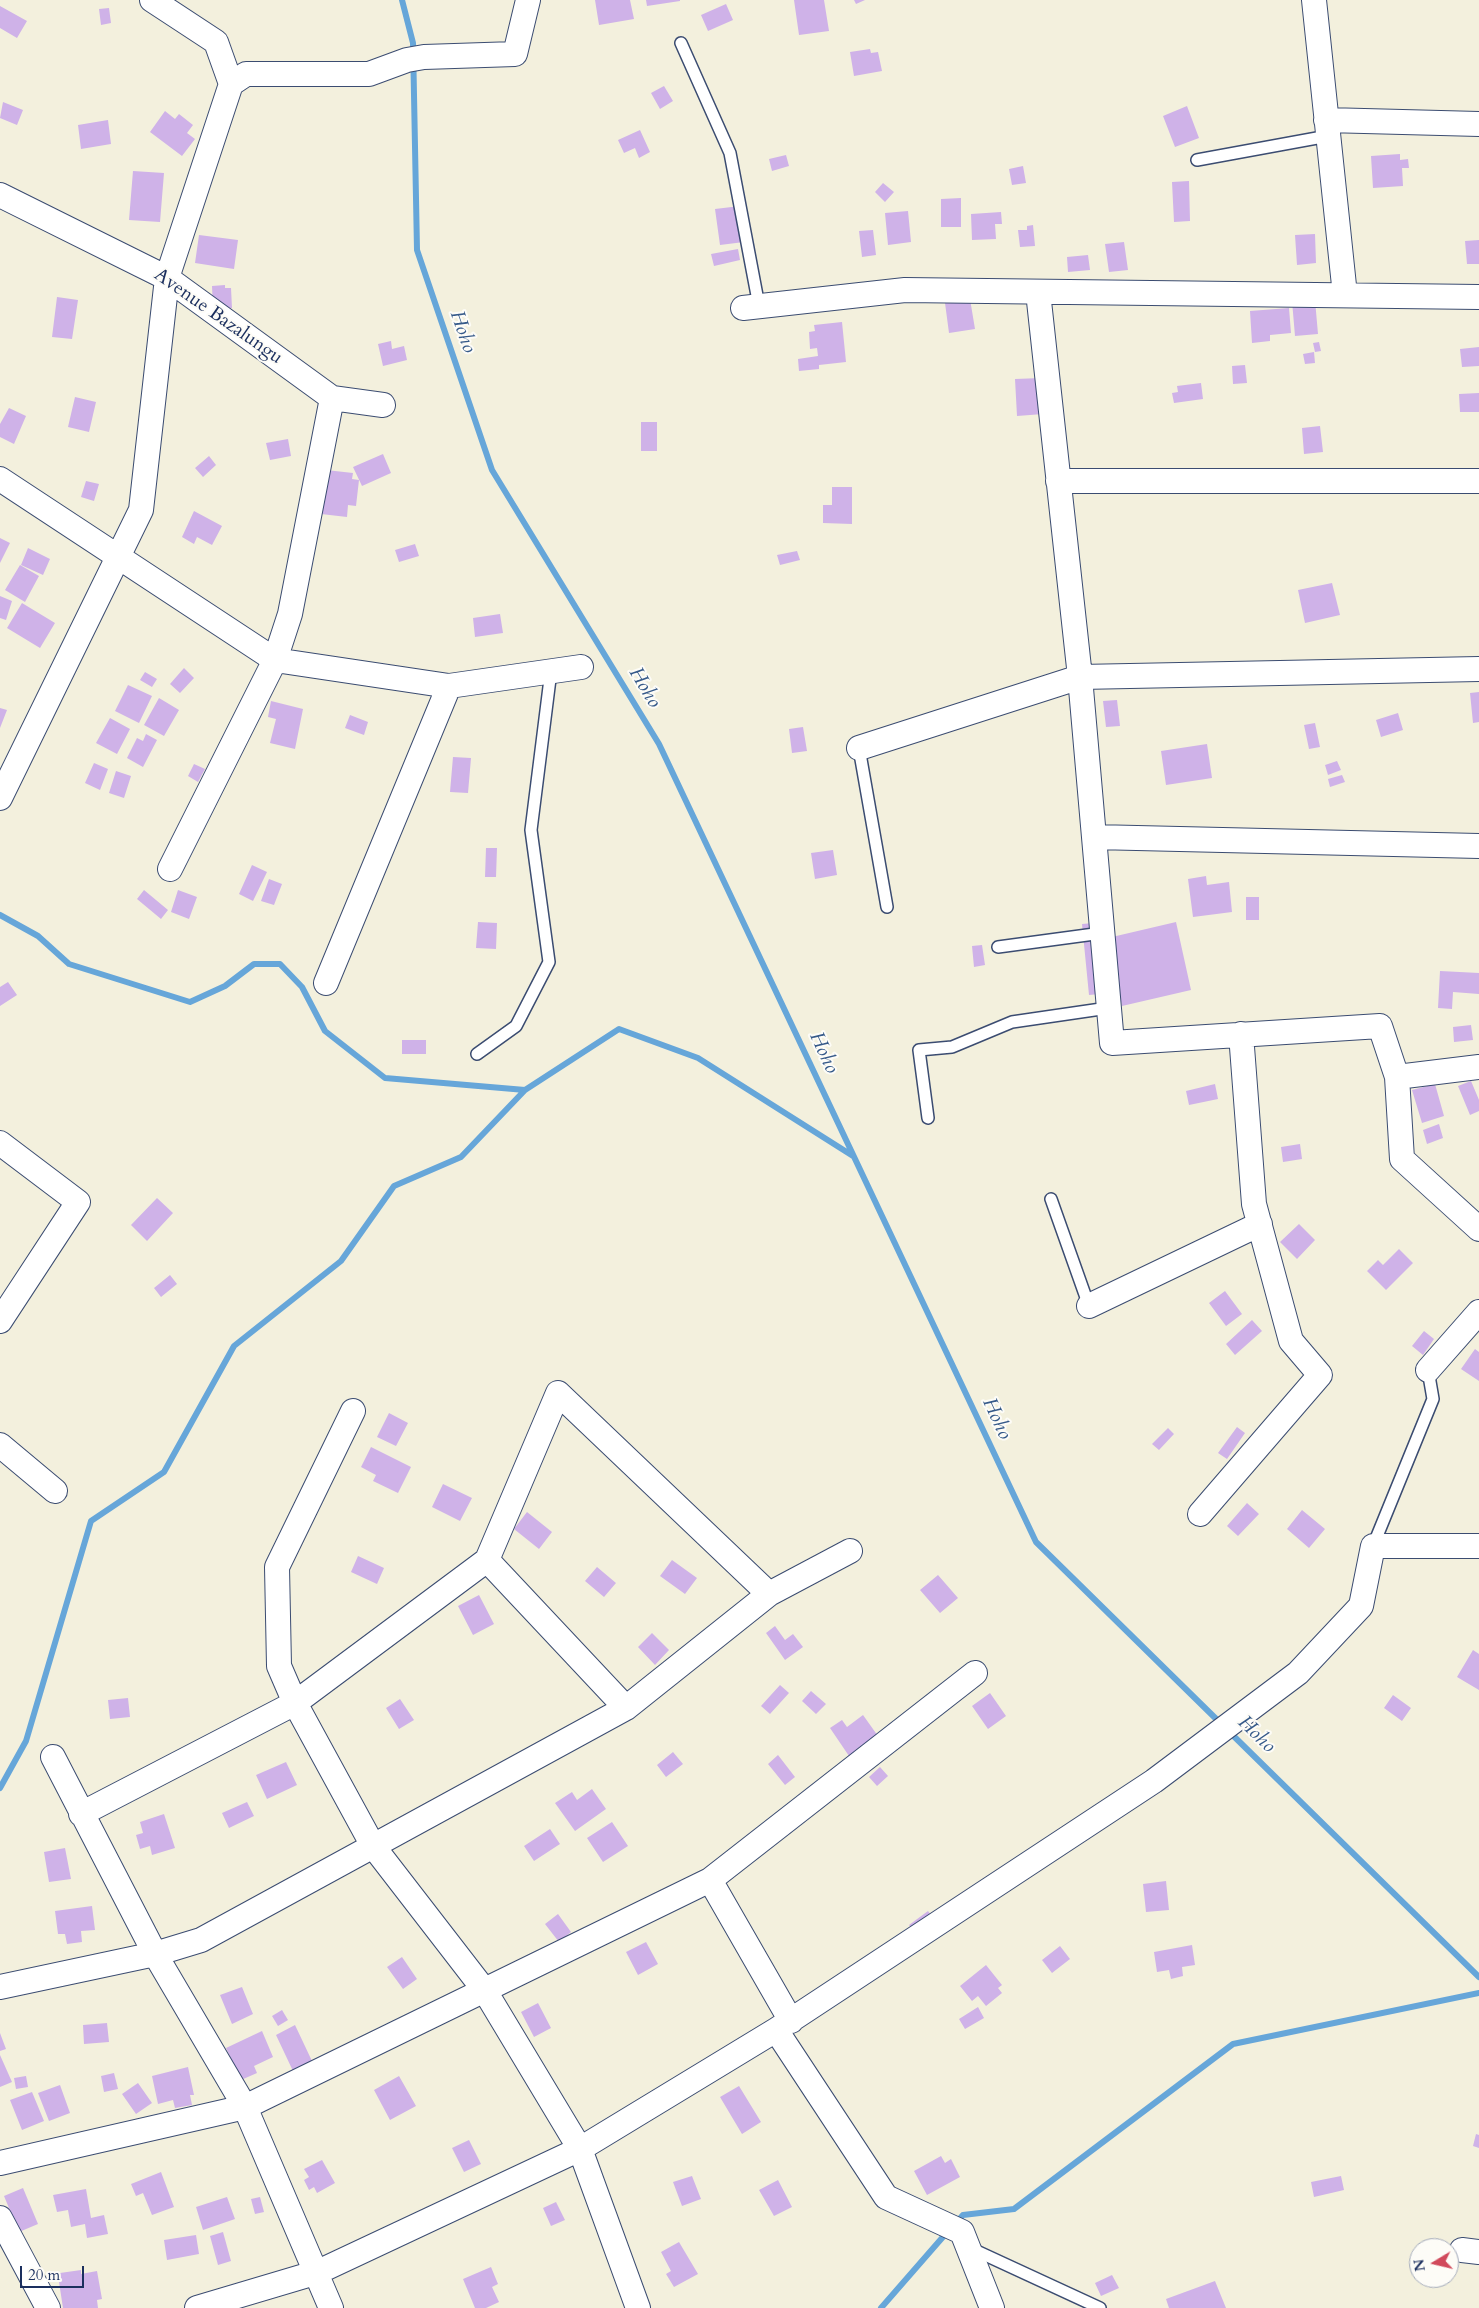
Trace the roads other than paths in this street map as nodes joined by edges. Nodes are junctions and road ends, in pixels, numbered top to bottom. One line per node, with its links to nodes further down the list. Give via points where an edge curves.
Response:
1 (152, 0): 5 (street, via 216,42)
2 (528, 0): 5 (street, via 515,54 415,59 369,74 246,74)
3 (1314, 0): 7 (street)
4 (681, 43): 14 (lane, via 730,153)
5 (231, 84): 10 (street)
6 (1479, 124): 7 (street)
7 (1327, 128): 8 (lane); 12 (street)
8 (1197, 160)
9 (1, 201): 10 (street, Avenue Bazalungu)
10 (167, 278): 15 (street, Avenue Bazalungu); 20 (street, via 141,510)
11 (1038, 292): 12 (street); 14 (street, via 905,290); 18 (street)
12 (1345, 295): 13 (street)
13 (1479, 297)
14 (751, 307)
15 (332, 398): 16 (street, Avenue Bazalungu); 21 (street, via 290,614)
16 (383, 405)
17 (0, 479): 20 (street)
18 (1058, 481): 19 (street); 25 (street)
19 (1479, 482)
20 (120, 558): 21 (street); 28 (street)
21 (275, 660): 26 (street); 31 (street)
22 (581, 666): 24 (street)
23 (1479, 669): 25 (street)
24 (551, 671): 26 (street); 38 (lane, via 531,830 549,962 516,1026)
25 (1080, 677): 27 (street); 29 (street)
26 (449, 686): 35 (street)
27 (860, 748): 32 (lane)
28 (0, 798)
29 (1094, 837): 30 (street); 33 (street)
30 (1479, 846)
31 (170, 870)
32 (887, 907)
33 (1102, 933): 34 (lane); 36 (street)
34 (998, 947)
35 (326, 983)
36 (1108, 1008): 37 (street, via 1112,1043); 41 (lane, via 1012,1022 952,1047 919,1050)
37 (1241, 1034): 40 (street, via 1380,1026); 44 (street, via 1254,1204)
38 (477, 1054)
39 (1479, 1067): 40 (street)
40 (1397, 1077): 45 (street, via 1402,1159)
41 (928, 1118)
42 (0, 1143): 48 (street, via 78,1202)
43 (1051, 1199): 46 (lane)
44 (1260, 1224): 46 (street); 53 (street, via 1291,1341 1320,1375)
45 (1479, 1229)
46 (1089, 1306)
47 (1479, 1312): 49 (street)
48 (0, 1321)
49 (1428, 1370): 54 (lane, via 1432,1399)
50 (353, 1411): 60 (street, via 277,1567 279,1666)
51 (0, 1445): 52 (street)
52 (55, 1491)
53 (1200, 1514)
54 (1373, 1546): 55 (street); 69 (street, via 1361,1606 1298,1673 1154,1781)
55 (1479, 1546)
56 (850, 1551): 58 (street)
57 (487, 1560): 58 (street, via 558,1393); 60 (street); 61 (street)
58 (769, 1594): 61 (street)
59 (975, 1673): 65 (street)
60 (295, 1703): 63 (street); 64 (street)
61 (626, 1708): 64 (street)
62 (53, 1756): 63 (street)
63 (81, 1814): 66 (street)
64 (373, 1846): 66 (street, via 201,1940); 68 (street)
65 (710, 1880): 68 (street); 69 (street)
66 (155, 1954): 67 (street); 70 (street)
67 (0, 1987)
68 (485, 1991): 70 (street); 71 (street)
69 (784, 2026): 71 (street); 74 (street, via 886,2197)
70 (245, 2107): 72 (street); 75 (street)
71 (580, 2149): 75 (street); 79 (street)
72 (0, 2163)
73 (0, 2218): 76 (street)
74 (959, 2235): 80 (street); 81 (lane)
75 (318, 2272): 77 (street); 78 (street)
76 (48, 2308)
77 (197, 2308)
78 (331, 2308)
79 (638, 2308)
80 (992, 2308)
81 (1100, 2308)

